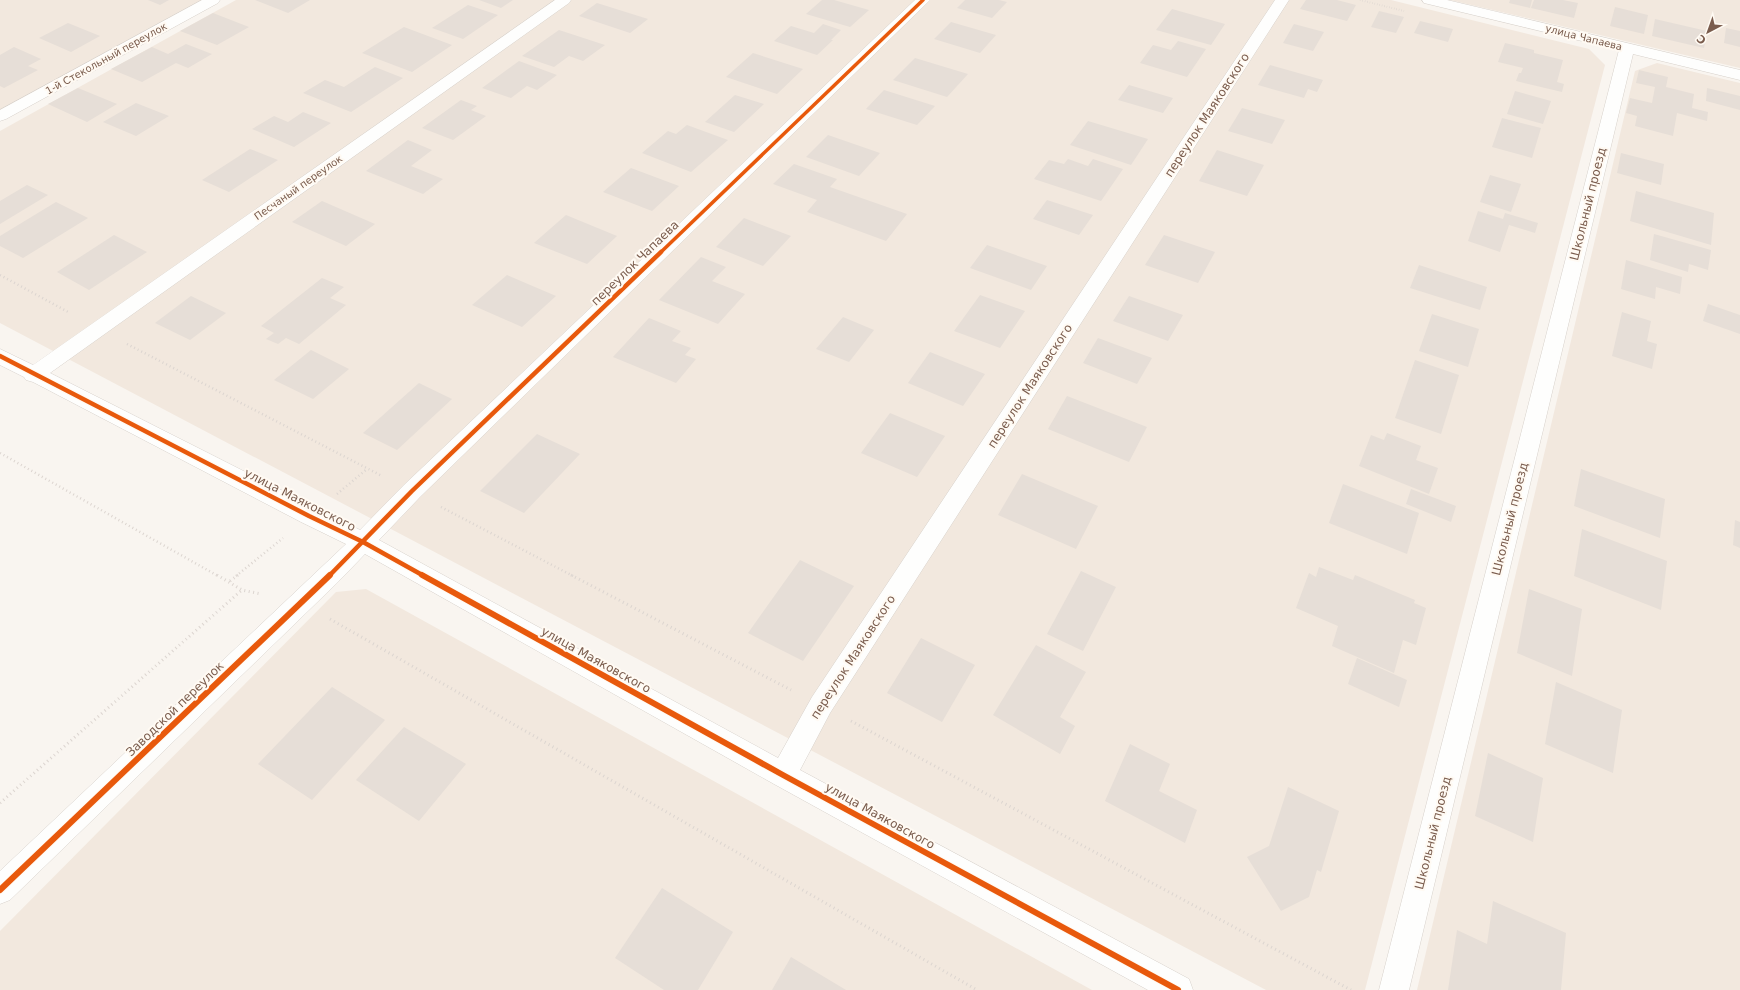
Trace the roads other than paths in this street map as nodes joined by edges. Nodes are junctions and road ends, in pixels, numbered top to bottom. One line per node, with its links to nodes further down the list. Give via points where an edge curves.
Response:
1 (212, 0): 8 (street, 1-й Стекольный переулок)
2 (564, 0): 10 (street, Песчаный переулок)
3 (923, 0): 11 (street, переулок Чапаева)
4 (1282, 0): 12 (street, переулок Маяковского, via 821,705)
5 (1429, 0): 6 (street, улица Чапаева)
6 (1627, 48): 7 (street, улица Чапаева); 15 (street, Школьный проезд)
7 (1740, 75)
8 (0, 116)
9 (0, 356): 10 (street, улица Маяковского)
10 (34, 375): 11 (street, улица Маяковского)
11 (363, 542): 12 (street, улица Маяковского); 13 (street, Заводской переулок)
12 (783, 775): 14 (street, улица Маяковского)
13 (0, 890)
14 (1178, 990)
15 (1394, 990)

